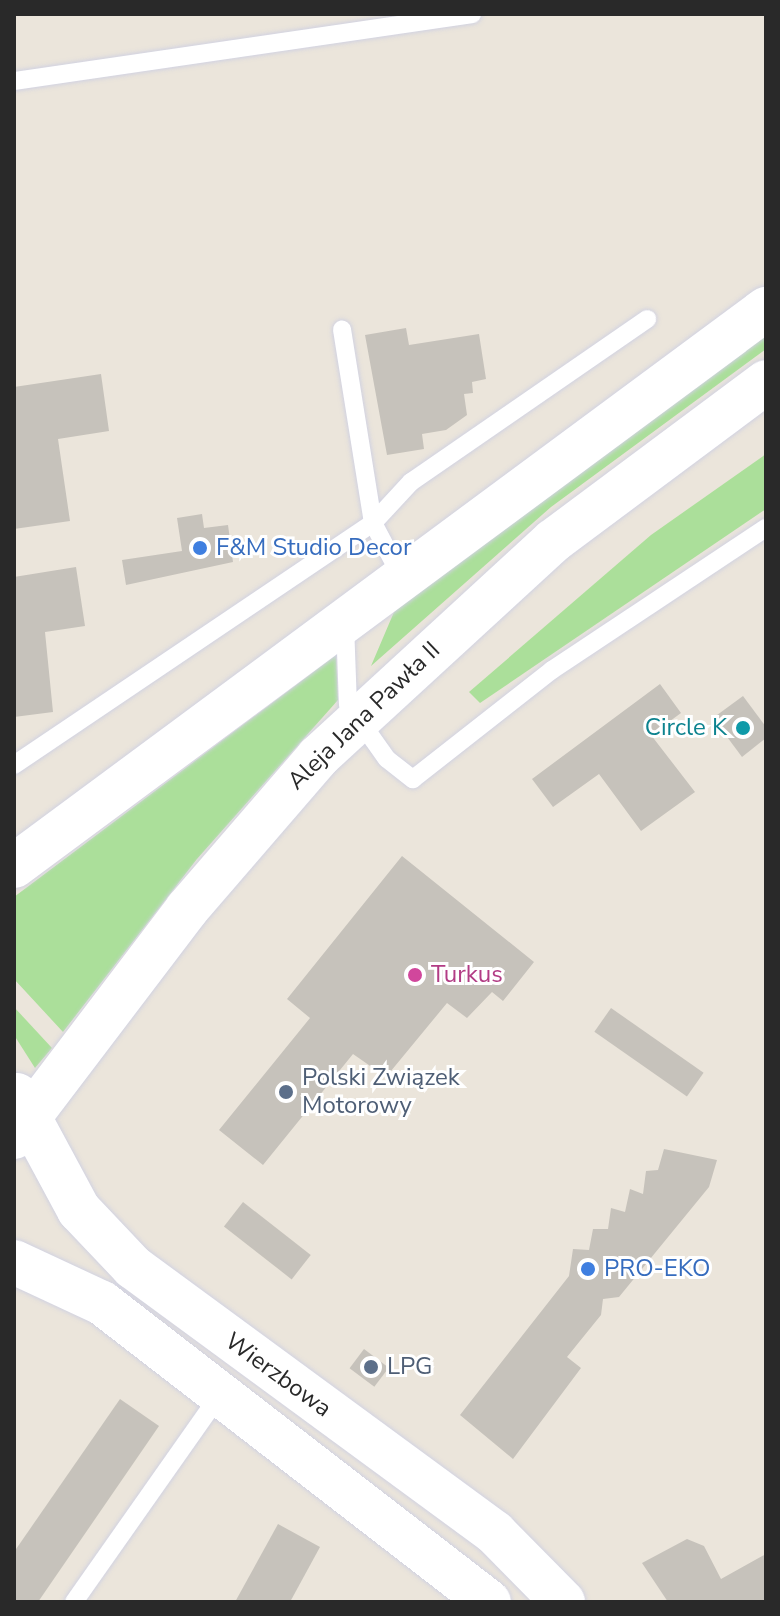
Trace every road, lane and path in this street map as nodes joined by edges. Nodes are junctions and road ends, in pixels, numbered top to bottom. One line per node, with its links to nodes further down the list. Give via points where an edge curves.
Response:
1 (472, 14): 2 (lane)
2 (14, 81)
3 (766, 309): 9 (main road)
4 (647, 319): 7 (lane, via 411,482)
5 (342, 329): 7 (lane)
6 (766, 382): 11 (main road, Aleja Jana Pawła II, via 553,541)
7 (373, 523): 9 (lane); 12 (lane)
8 (766, 528): 11 (lane, via 552,670 413,779 387,759)
9 (401, 576): 10 (main road)
10 (345, 617): 11 (lane, via 348,704); 13 (main road)
11 (357, 718): 14 (main road, Aleja Jana Pawła II, via 243,842)
12 (14, 765)
13 (14, 866)
14 (19, 1114): 16 (main road, Wierzbowa, via 79,1210 133,1267)
15 (14, 1262): 17 (main road, Wierzbowa, via 102,1303)
16 (173, 1298): 17 (main road); 21 (main road, Wierzbowa, via 495,1533)
17 (144, 1334): 18 (main road, Wierzbowa)
18 (222, 1391): 19 (lane); 20 (main road, Wierzbowa)
19 (74, 1602)
20 (489, 1602)
21 (563, 1602)

